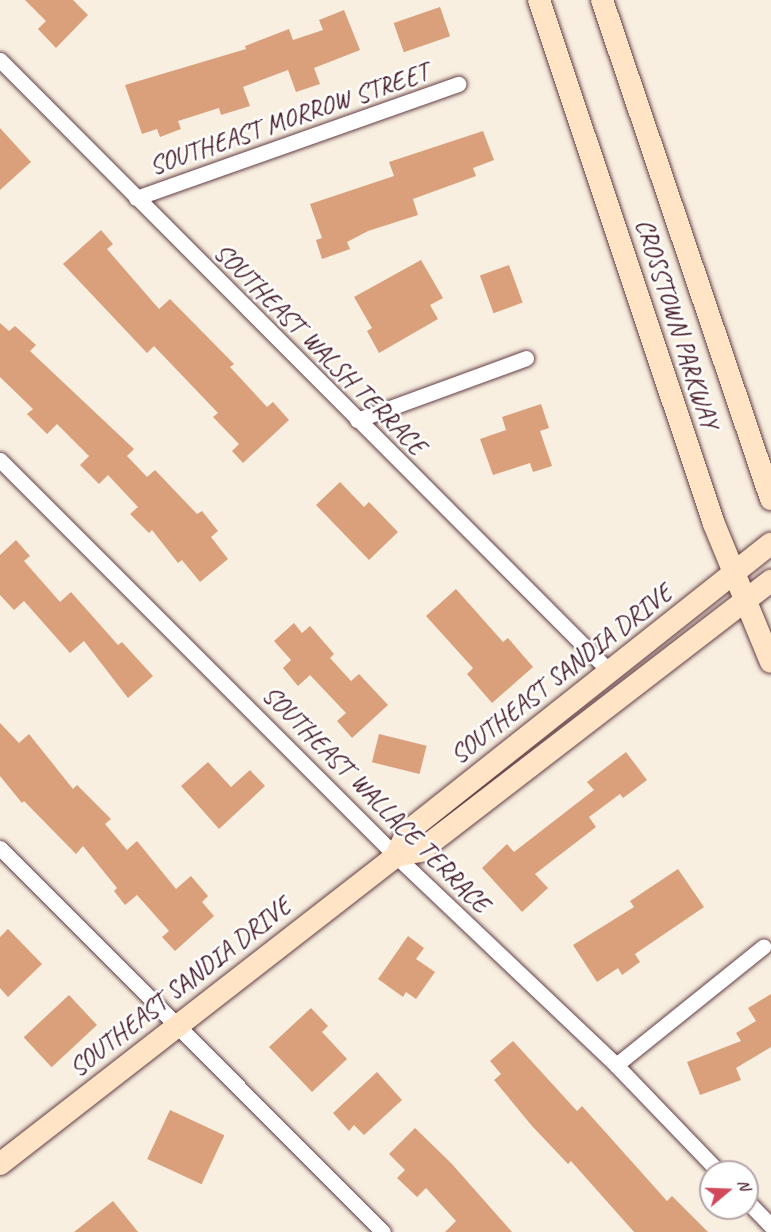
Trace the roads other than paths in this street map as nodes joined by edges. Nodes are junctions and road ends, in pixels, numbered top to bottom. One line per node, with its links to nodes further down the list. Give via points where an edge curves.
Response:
1 (539, 0): 11 (street, CROSSTOWN PARKWAY)
2 (602, 0): 9 (street, CROSSTOWN PARKWAY)
3 (0, 60): 5 (street, SOUTHEAST WALSH TERRACE)
4 (458, 84): 5 (street, SOUTHEAST MORROW STREET)
5 (136, 198): 7 (street, SOUTHEAST WALSH TERRACE)
6 (526, 358): 7 (street)
7 (357, 420): 15 (street, SOUTHEAST WALSH TERRACE)
8 (0, 460): 17 (street, SOUTHEAST WALLACE TERRACE)
9 (771, 499)
10 (771, 544): 11 (street, SOUTHEAST SANDIA DRIVE)
11 (732, 575): 13 (street, CROSSTOWN PARKWAY); 15 (street, SOUTHEAST SANDIA DRIVE)
12 (771, 581): 13 (street, SOUTHEAST SANDIA DRIVE)
13 (744, 603): 14 (street, CROSSTOWN PARKWAY); 17 (street, SOUTHEAST SANDIA DRIVE, via 420,851)
14 (771, 663)
15 (608, 670): 17 (street, SOUTHEAST SANDIA DRIVE, via 407,832)
16 (0, 848): 19 (street)
17 (396, 856): 19 (street, SOUTHEAST SANDIA DRIVE); 20 (street, SOUTHEAST WALLACE TERRACE)
18 (763, 947): 20 (street)
19 (178, 1025): 22 (street, SOUTHEAST SANDIA DRIVE); 25 (street)
20 (616, 1065): 21 (street, SOUTHEAST WALLACE TERRACE)
21 (707, 1160)
22 (0, 1164)
23 (759, 1214): 24 (street)
24 (771, 1226)
25 (383, 1232)

